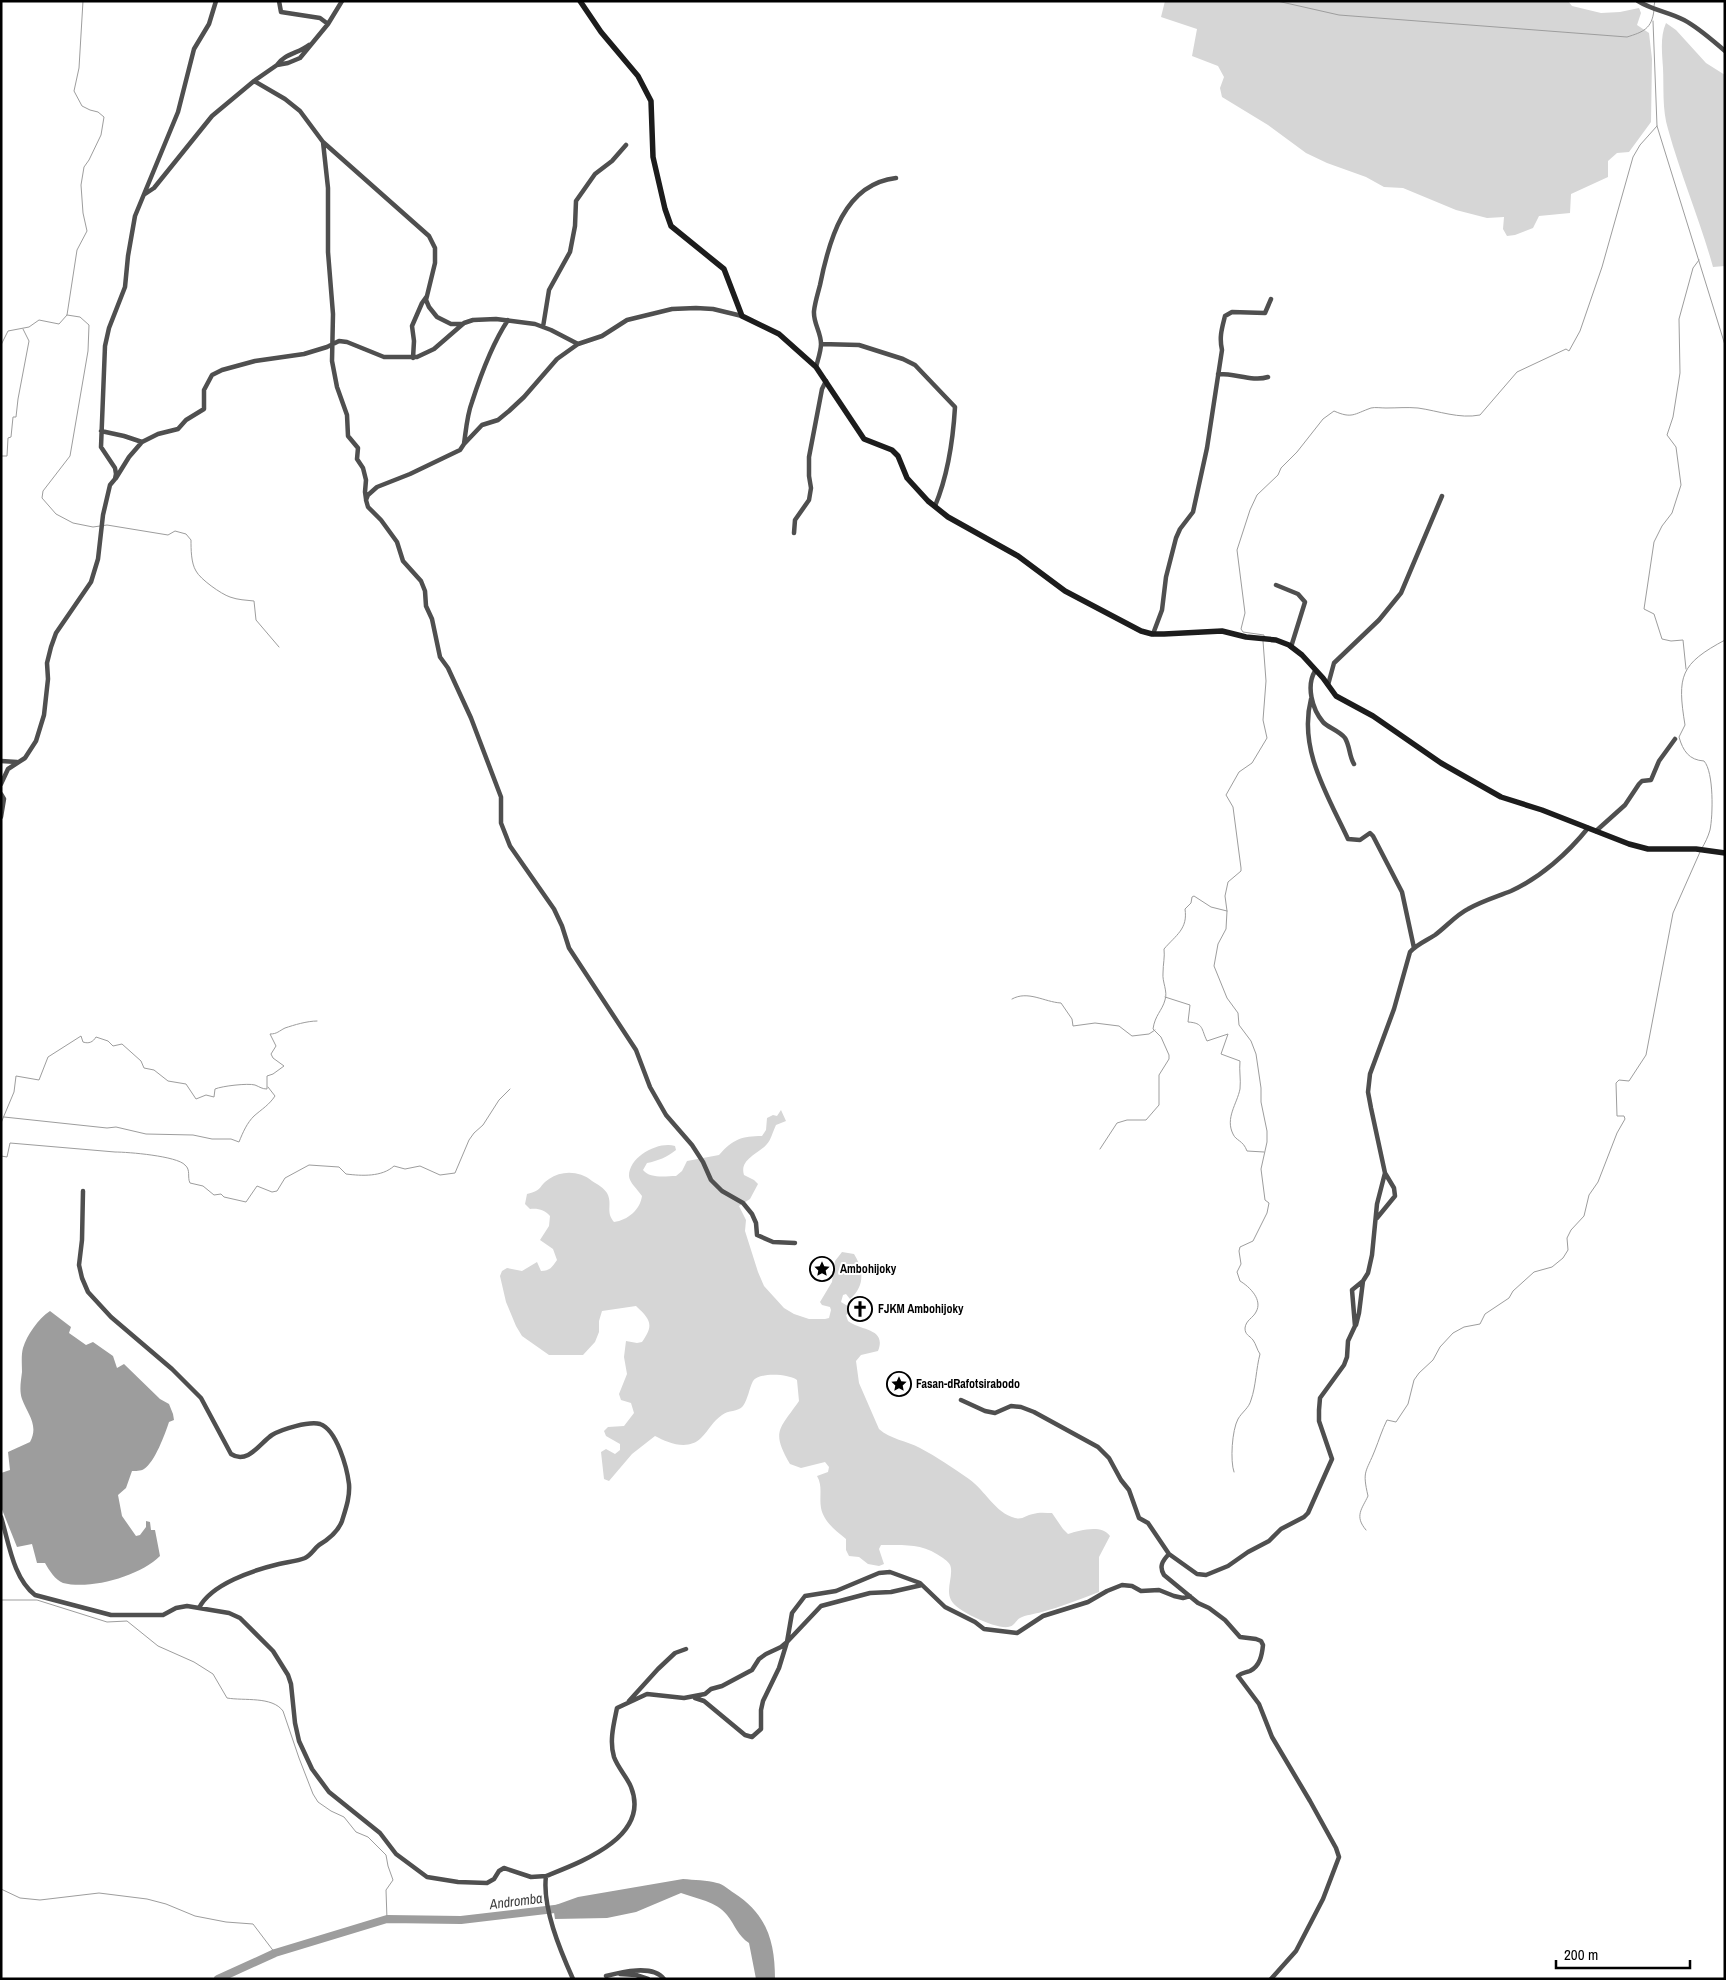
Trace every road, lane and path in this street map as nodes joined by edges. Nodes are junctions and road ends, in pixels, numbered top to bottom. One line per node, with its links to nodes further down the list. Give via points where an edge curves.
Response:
1 (216, 1): 12 (street, via 194,49 182,100)
2 (278, 1): 6 (street, via 281,12 320,18)
3 (342, 1): 6 (street)
4 (580, 1): 15 (street, via 638,76 652,101 654,157 672,226 724,269)
5 (1638, 1): 7 (street, via 1684,20)
6 (328, 24): 8 (street, via 300,58 277,65)
7 (1725, 50)
8 (254, 81): 9 (street, via 300,111); 12 (street, via 212,116)
9 (323, 142): 13 (street, via 432,240 435,263); 21 (street, via 333,314)
10 (626, 145): 18 (street, via 595,174 576,201 570,252 549,290)
11 (896, 178): 20 (street, via 875,184 853,198 838,225 823,266 814,310)
12 (146, 194): 27 (street, via 133,225 125,287 105,346)
13 (427, 295): 17 (street, via 429,307 437,317 451,324); 22 (street, via 412,326)
14 (1271, 299): 24 (street, via 1265,313 1232,312 1225,316 1220,333 1222,350)
15 (742, 316): 19 (street, via 713,309 672,309 627,320 602,336); 23 (street, via 779,334)
16 (508, 320): 17 (street); 18 (street); 29 (street, via 490,354 471,403)
17 (464, 323): 22 (street, via 434,349)
18 (543, 327): 19 (street)
19 (578, 344): 29 (street, via 557,359 509,411 498,420 482,425)
20 (821, 344): 23 (street); 33 (street, via 859,345 903,359 915,365 955,407 951,454)
21 (331, 345): 22 (street, via 347,342 384,357); 28 (street, via 304,354 255,361 212,375 204,390 204,409 178,429); 32 (street, via 334,373 347,414 348,436 358,448 357,460 366,480)
22 (414, 358)
23 (816, 367): 26 (street)
24 (1218, 374): 25 (street, via 1260,380); 36 (street, via 1193,512 1176,538 1166,576 1162,610)
25 (1268, 377)
26 (826, 380): 33 (street, via 864,439 892,450 907,478); 34 (street, via 809,457 812,488 809,500 795,520)
27 (101, 431): 28 (street); 30 (street, via 101,447 115,468)
28 (142, 442): 30 (street)
29 (464, 444): 32 (street, via 445,458 377,487)
30 (115, 479): 43 (street, via 107,494 98,559 90,582 56,632 51,646 44,715 36,741 25,758)
31 (1442, 496): 39 (street, via 1401,593 1334,663)
32 (366, 500): 55 (street, via 368,507 397,542 403,562 421,581 440,657 471,718 501,797 501,823 510,846 554,908 569,948 636,1050 650,1087 666,1115 692,1145 711,1180 722,1191 743,1203 756,1223 757,1235 772,1242)
33 (935, 506): 36 (street, via 966,528 1018,556 1065,591 1141,631)
34 (794, 533)
35 (1276, 585): 37 (street, via 1298,594 1305,602)
36 (1153, 634): 37 (street, via 1209,631 1276,640)
37 (1291, 647): 38 (street)
38 (1315, 671): 39 (street); 40 (street, via 1310,682)
39 (1328, 685): 48 (street, via 1336,696 1491,792)
40 (1312, 699): 44 (street, via 1323,723 1346,739); 51 (street, via 1309,709 1311,756 1320,781 1350,841 1360,840 1370,833 1373,836 1402,892)
41 (1675, 740): 49 (street, via 1650,780 1642,781 1625,804)
42 (1, 761): 43 (street)
43 (18, 762): 45 (street, via 8,769)
44 (1354, 764)
45 (1, 784)
46 (1, 794): 47 (street, via 4,799)
47 (1, 817)
48 (1588, 828): 49 (street); 51 (street, via 1575,844 1533,879 1465,910)
49 (1596, 831): 50 (street, via 1648,848)
50 (1725, 853)
51 (1414, 948): 52 (street, via 1370,1074 1368,1092)
52 (1385, 1173): 54 (street); 54 (street, via 1395,1196)
53 (83, 1191): 63 (street, via 79,1265 88,1292 200,1398 232,1454 245,1456 287,1428 314,1424 325,1427 345,1460 348,1501 334,1534 305,1558 248,1573 225,1583 210,1593)
54 (1376, 1219): 56 (street, via 1372,1256)
55 (795, 1243)
56 (1363, 1281): 57 (street); 57 (street, via 1352,1290)
57 (1355, 1326): 60 (street, via 1348,1341 1344,1365 1320,1398 1319,1421 1332,1459 1308,1513 1281,1529 1269,1541 1206,1576 1197,1574)
58 (961, 1400): 60 (street, via 995,1413 1011,1406 1021,1407 1098,1447 1129,1490 1139,1518 1148,1523)
59 (1, 1517): 63 (street, via 20,1578 36,1595 111,1615 163,1616 176,1608)
60 (1169, 1554): 62 (street, via 1162,1564 1164,1575)
61 (922, 1585): 62 (street, via 945,1607 984,1629 1017,1633 1043,1616 1088,1602 1122,1585 1141,1591 1159,1590 1183,1598); 64 (street, via 870,1593 821,1606); 64 (street, via 901,1575 879,1573 836,1591 805,1596 792,1613)
62 (1190, 1596): 74 (street, via 1216,1613 1240,1637 1261,1641 1259,1664 1238,1676 1259,1704 1272,1737 1339,1857 1323,1899 1296,1951)
63 (199, 1608): 68 (street, via 240,1618 273,1651 292,1684 299,1741 312,1769 329,1792 380,1833 402,1859 427,1877 458,1882 487,1883 504,1868 531,1877)
64 (786, 1642): 66 (street, via 766,1654 747,1673); 66 (street, via 777,1673 763,1701 761,1729 752,1737 745,1735 704,1701)
65 (686, 1649): 67 (street, via 675,1653)
66 (694, 1698): 67 (street, via 647,1694)
67 (628, 1702): 68 (street, via 616,1708 611,1742 614,1757 632,1788 635,1810 626,1831 606,1848)
68 (546, 1876): 70 (street, via 552,1923)
69 (606, 1976): 71 (street); 72 (street, via 624,1973); 73 (street, via 638,1970 658,1974)
70 (573, 1979)
71 (600, 1979)
72 (648, 1979)
73 (664, 1979)
74 (1271, 1979)

